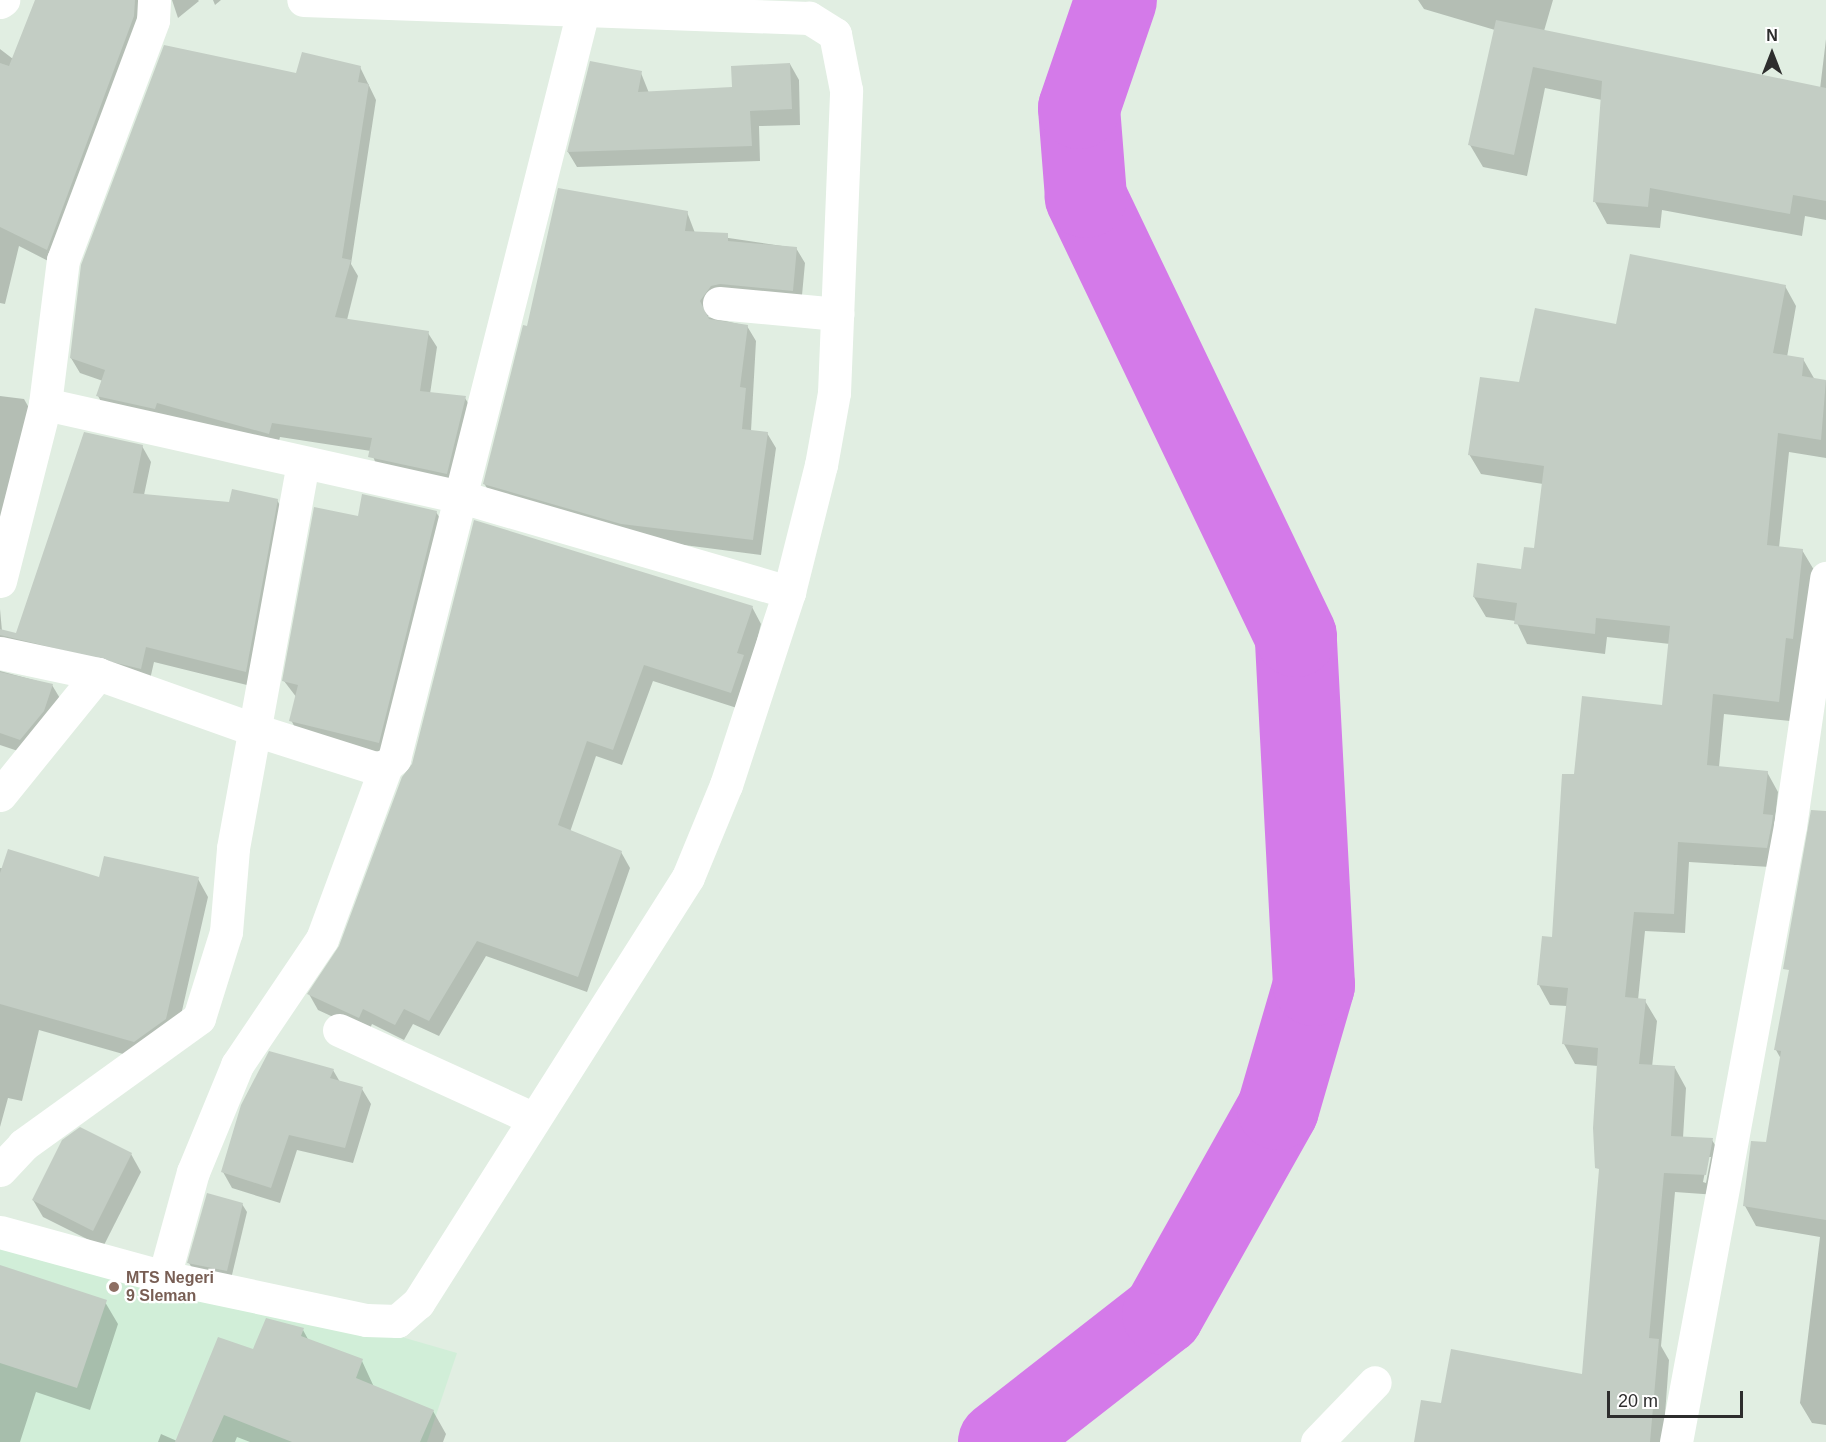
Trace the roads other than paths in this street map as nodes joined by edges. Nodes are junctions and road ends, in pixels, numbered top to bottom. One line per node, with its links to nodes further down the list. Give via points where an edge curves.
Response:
1 (154, 0): 6 (street, via 153,21 63,260)
2 (303, 0): 3 (street)
3 (583, 11): 5 (street, via 809,18 835,34 846,90); 8 (street)
4 (719, 303): 5 (street)
5 (837, 314): 11 (street, via 834,393)
6 (45, 404): 7 (street); 10 (street)
7 (303, 464): 8 (street); 14 (street)
8 (458, 496): 11 (street); 15 (street, via 394,759)
9 (1826, 578): 24 (street, via 1790,826)
10 (0, 581)
11 (789, 592): 18 (street, via 726,785 688,877)
12 (0, 653): 13 (street)
13 (98, 674): 14 (street); 16 (street)
14 (255, 730): 15 (street, via 375,768); 19 (street, via 233,848 226,932 200,1018 141,1065 23,1145)
15 (386, 766): 21 (street, via 322,939 237,1065 194,1172)
16 (0, 795)
17 (339, 1030): 18 (street)
18 (534, 1119): 21 (street, via 418,1303 397,1321 366,1320)
19 (0, 1170)
20 (0, 1232): 21 (street)
21 (164, 1277)
22 (1375, 1382): 23 (street)
23 (1317, 1442)
24 (1676, 1442)

